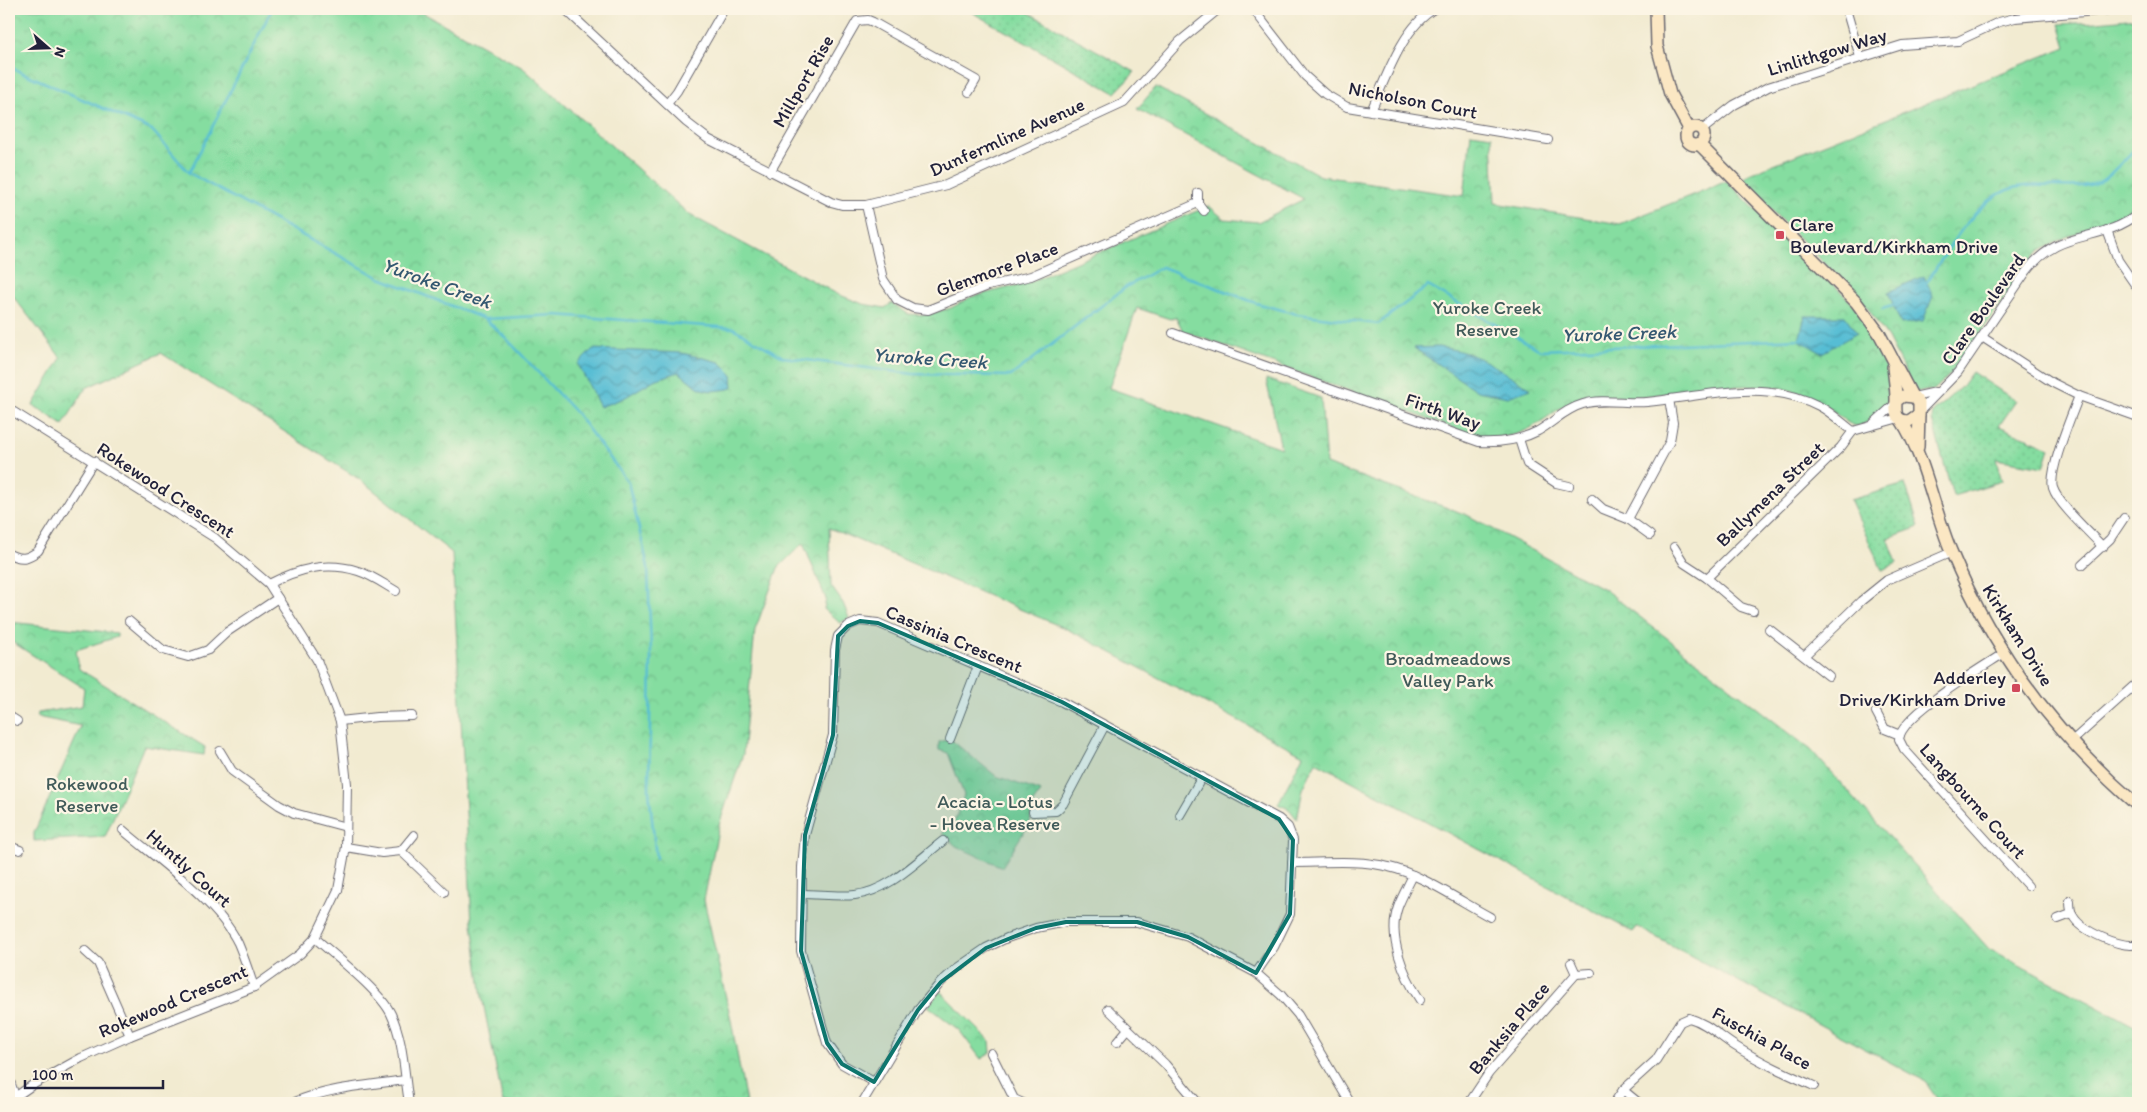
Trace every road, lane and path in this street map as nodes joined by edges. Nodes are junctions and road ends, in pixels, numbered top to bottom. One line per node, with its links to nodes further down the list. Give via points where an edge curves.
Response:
1 (565, 9): 12 (street, Dunfermline Avenue)
2 (724, 9): 12 (street)
3 (1219, 9): 9 (street, Dunfermline Avenue)
4 (1253, 9): 13 (street, Nicholson Court, via 1305,76 1325,94 1347,107)
5 (1434, 9): 13 (street, via 1418,19 1407,36)
6 (1656, 9): 14 (street, via 1657,46 1670,94)
7 (1846, 9): 10 (street)
8 (2120, 9): 10 (street, Linlithgow Way, via 2015,18 1958,41 1902,45)
9 (1209, 12): 21 (street, Dunfermline Avenue, via 1124,104 946,185)
10 (1860, 57): 15 (street, Linlithgow Way, via 1755,92)
11 (969, 92): 18 (street, Millport Rise, via 979,79 873,22 857,20)
12 (667, 104): 18 (street, Dunfermline Avenue, via 708,139)
13 (1370, 111): 16 (street, Nicholson Court)
14 (1689, 129): 15 (street); 17 (street, via 1686,135 1688,142)
15 (1702, 130): 17 (street, via 1704,138)
16 (1548, 140)
17 (1699, 144): 28 (street, via 1856,302 1879,333)
18 (770, 172): 21 (street, Dunfermline Avenue, via 831,202)
19 (1198, 193): 20 (street)
20 (1198, 203): 21 (street, Glenmore Place, via 1032,276 988,286 928,310 913,308 897,300 886,286); 22 (street)
21 (866, 206)
22 (1204, 210)
23 (2138, 214): 24 (street, Clare Boulevard)
24 (2108, 230): 25 (street, via 2118,260); 27 (street, Clare Boulevard, via 2060,243 2039,257)
25 (2138, 289)
26 (1173, 333): 40 (street, Firth Way, via 1479,442)
27 (1982, 337): 29 (street, Clare Boulevard, via 1954,379); 31 (street, via 2037,374)
28 (1892, 360): 30 (street); 33 (street)
29 (1938, 392): 30 (street, Clare Boulevard); 35 (street, Clare Boulevard)
30 (1913, 396): 33 (street, via 1903,396); 35 (street, via 1919,403)
31 (2079, 396): 36 (street); 49 (street, via 2054,467 2052,482 2058,497)
32 (1669, 399): 39 (street, Firth Way, via 1762,389 1793,395 1820,406); 40 (street, Firth Way, via 1585,403 1568,409 1538,431); 46 (street, via 1673,423 1670,442)
33 (1896, 403): 37 (street, via 1895,412); 38 (street)
34 (9, 409): 42 (street, Rokewood Crescent)
35 (1919, 413): 37 (street, via 1909,421); 41 (street, Kirkham Drive)
36 (2138, 417)
37 (1900, 419): 38 (street); 41 (street, Kirkham Drive)
38 (1873, 424): 39 (street)
39 (1853, 431): 53 (street, Ballymena Street, via 1841,447)
40 (1519, 439): 43 (street, via 1527,464 1556,483)
41 (1918, 451): 50 (street, Kirkham Drive)
42 (94, 461): 51 (street, via 38,551 28,558 18,559); 54 (street, Rokewood Crescent, via 215,538)
43 (1569, 486)
44 (1592, 499): 46 (street, via 1603,510)
45 (2124, 518): 49 (street)
46 (1628, 519): 47 (street)
47 (1650, 535)
48 (1674, 547): 53 (street, via 1684,563)
49 (2102, 547): 52 (street)
50 (1952, 552): 60 (street, Kirkham Drive); 61 (street, via 1887,580)
51 (9, 554)
52 (2082, 565)
53 (1707, 578): 57 (street, via 1741,607)
54 (269, 584): 55 (street, via 311,567 336,567 359,572); 56 (street, Rokewood Crescent)
55 (396, 591)
56 (278, 598): 58 (street, via 227,632 208,650 188,657 163,650); 69 (street, Rokewood Crescent, via 317,660)
57 (1752, 611)
58 (129, 621)
59 (1770, 629): 61 (street)
60 (2004, 653): 71 (street, Langbourne Court, via 1943,692 1904,727); 73 (street, Kirkham Drive)
61 (1804, 656): 63 (street)
62 (978, 666): 70 (street, Cassinia Crescent, via 1062,702); 72 (street); 91 (street, Cassinia Crescent, via 878,623 860,621 848,626 838,636 833,735 805,835)
63 (1829, 676)
64 (2138, 682): 73 (street)
65 (1876, 712): 71 (street, Langbourne Court, via 1885,729)
66 (9, 716): 68 (street)
67 (412, 716): 69 (street)
68 (17, 721)
69 (340, 721): 79 (street, Rokewood Crescent, via 347,784)
70 (1105, 725): 75 (street, Cassinia Crescent); 77 (street, via 1063,804 1056,811)
71 (1900, 736): 89 (street, Langbourne Court, via 1904,749)
72 (950, 739)
73 (2072, 742): 76 (street, Kirkham Drive)
74 (220, 751): 79 (street, via 232,771 279,806)
75 (1202, 777): 78 (street); 87 (street, Cassinia Crescent, via 1279,818 1288,827 1293,840)
76 (2138, 806)
77 (1032, 812)
78 (1180, 815)
79 (346, 827): 84 (street, Rokewood Crescent)
80 (123, 830): 103 (street, Huntly Court, via 210,904 238,943)
81 (414, 835): 86 (street)
82 (943, 841): 91 (street, via 885,885 871,891 856,895)
83 (9, 846): 85 (street)
84 (346, 847): 86 (street, via 382,853); 96 (street, Rokewood Crescent, via 338,890)
85 (20, 850)
86 (401, 851): 90 (street)
87 (1292, 863): 88 (street, via 1365,864 1389,867); 101 (street, Cassinia Crescent, via 1290,914)
88 (1413, 876): 94 (street); 104 (street, via 1398,908 1394,935 1401,962)
89 (2028, 886)
90 (444, 892)
91 (802, 894): 112 (street, Cassinia Crescent, via 801,951 827,1043 842,1064)
92 (2070, 901): 93 (street)
93 (2071, 914): 95 (street); 97 (street, via 2083,927 2101,936 2126,945)
94 (1490, 917)
95 (2058, 919)
96 (315, 938): 103 (street, Rokewood Crescent, via 287,964); 111 (street, via 370,988 390,1012 401,1043)
97 (2138, 944)
98 (85, 950): 107 (street, via 98,963)
99 (1571, 963): 102 (street)
100 (1591, 973): 102 (street)
101 (1256, 974): 112 (street, via 1188,937 1137,922 1066,922 1036,928 986,948 946,977 918,1010); 122 (street, via 1298,1015)
102 (1576, 974): 123 (street, Banksia Place, via 1490,1073)
103 (254, 987): 107 (street, Rokewood Crescent)
104 (1420, 1000)
105 (1108, 1009): 106 (street)
106 (1128, 1029): 108 (street); 121 (street, via 1165,1064)
107 (130, 1036): 115 (street, Rokewood Crescent, via 81,1058)
108 (1117, 1042)
109 (991, 1052): 116 (street)
110 (9, 1078): 115 (street)
111 (405, 1080): 117 (street, via 356,1086); 118 (street)
112 (874, 1082): 119 (street)
113 (1814, 1086): 114 (street, Fuschia Place, via 1774,1068 1700,1021 1689,1018 1680,1022 1656,1060)
114 (1623, 1090): 124 (street, Fuschia Place); 125 (street)
115 (12, 1099)
116 (1012, 1101): 120 (street)
117 (292, 1103)
118 (409, 1103)
119 (862, 1103)
120 (1023, 1103)
121 (1198, 1103)
122 (1350, 1103)
123 (1469, 1103)
124 (1614, 1103)
125 (1639, 1103)

